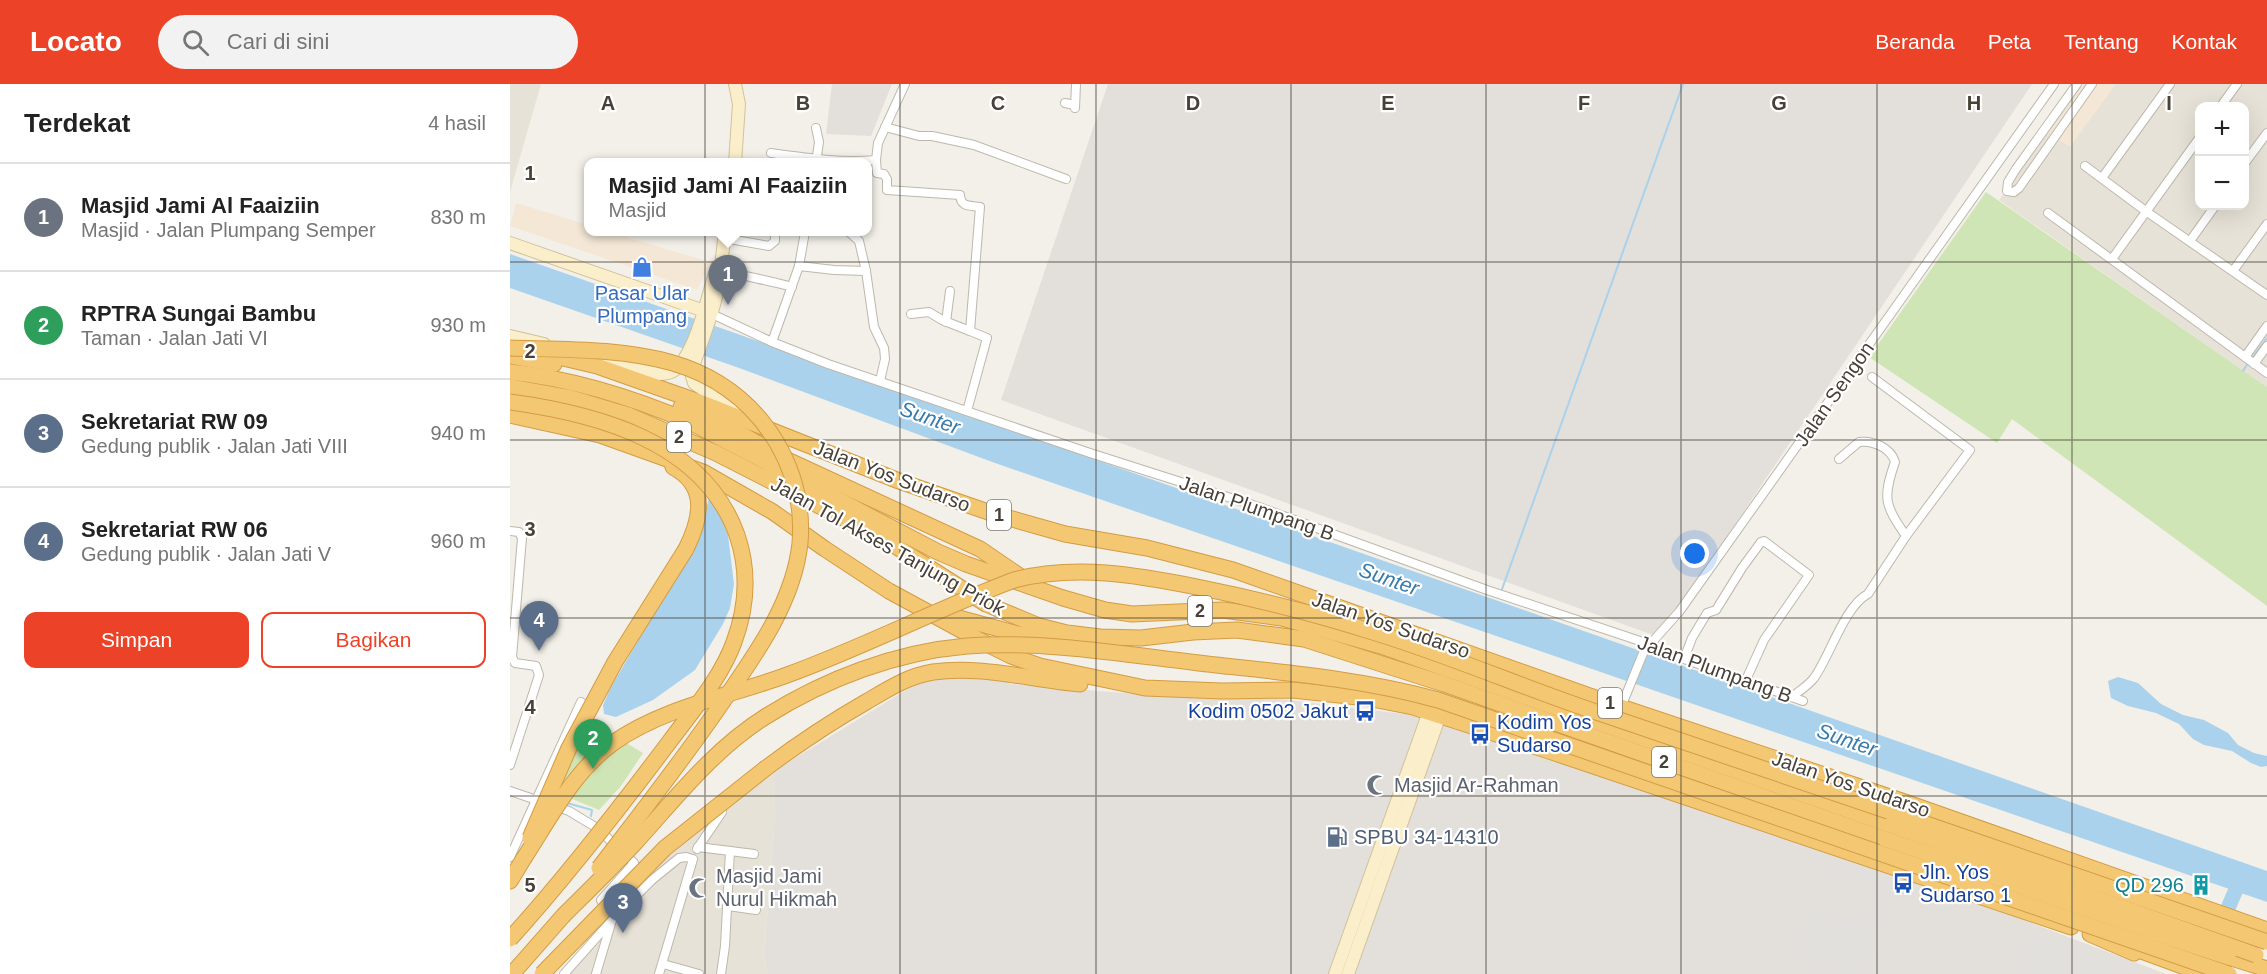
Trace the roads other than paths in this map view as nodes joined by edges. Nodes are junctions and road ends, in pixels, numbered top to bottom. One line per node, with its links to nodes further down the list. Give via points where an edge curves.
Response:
1 (735, 84): 19 (street, via 739,104)
2 (905, 84): 11 (street)
3 (1076, 84): 10 (street, via 1075,106)
4 (2054, 84): 78 (street, Jalan Sengon, via 1679,612)
5 (2076, 84): 14 (street)
6 (2092, 84): 16 (street)
7 (2170, 84): 26 (street)
8 (2237, 84): 9 (street)
9 (2224, 102)
10 (1065, 104)
11 (885, 127): 22 (street); 25 (street, via 974,145)
12 (816, 128): 21 (street)
13 (2267, 133): 18 (street)
14 (2039, 137): 16 (street); 16 (street, via 2011,177 2007,192 2019,188)
15 (2195, 143): 28 (street)
16 (2049, 144)
17 (771, 153): 20 (street)
18 (2249, 157)
19 (735, 158)
20 (800, 158)
21 (817, 158)
22 (876, 160): 23 (street); 50 (street, via 877,173 887,179 887,190 960,195 963,205 980,207)
23 (872, 161)
24 (2085, 166): 26 (street)
25 (1066, 178)
26 (2102, 178): 28 (street)
27 (2212, 210): 36 (street)
28 (2146, 212): 36 (street); 38 (street)
29 (2048, 213): 38 (street)
30 (2267, 224): 42 (street)
31 (725, 236): 40 (street)
32 (729, 236): 33 (street, via 769,246)
33 (775, 236)
34 (803, 236): 39 (street)
35 (854, 236): 41 (street, via 859,241)
36 (2190, 241): 42 (street)
37 (510, 243): 46 (street)
38 (2112, 259): 56 (street)
39 (799, 266): 41 (street); 43 (street)
40 (722, 267): 43 (street, via 746,277); 46 (street, via 717,267)
41 (866, 271): 63 (street, via 874,327 884,348)
42 (2233, 272): 45 (street)
43 (792, 287): 52 (street)
44 (950, 291): 48 (street)
45 (2267, 295)
46 (707, 314): 52 (street, Jalan Plumpang B); 57 (street)
47 (911, 314): 48 (street, via 929,312)
48 (946, 322): 50 (street)
49 (2267, 326): 56 (street)
50 (970, 331): 68 (street, via 987,338)
51 (510, 336): 57 (street, via 659,374 668,374)
52 (772, 342): 63 (street, Jalan Plumpang B)
53 (2267, 346): 58 (street)
54 (510, 347): 59 (highway, Jalan Yos Sudarso / 1); 106 (highway, bridge, via 632,354 704,373 752,408 772,435 792,472 799,503 796,563 762,645)
55 (510, 356): 59 (highway)
56 (2245, 357): 58 (street)
57 (690, 359): 70 (street, via 694,383)
58 (2254, 364): 61 (street)
59 (606, 370): 66 (highway, Jalan Yos Sudarso / 1)
60 (510, 372): 64 (highway, Jalan Tol Akses Tanjung Priok / 2)
61 (2267, 373)
62 (1872, 377): 74 (street, via 1970,450)
63 (880, 381): 68 (street, Jalan Plumpang B)
64 (545, 385): 65 (highway, Jalan Tol Akses Tanjung Priok / 2); 75 (highway, Jalan Tol Akses Tanjung Priok / 2, via 617,394 684,419 938,552); 77 (highway, Jalan Tol Akses Tanjung Priok / 2, via 716,453 886,540 1003,612 1058,631)
65 (510, 387)
66 (658, 388): 70 (highway, Jalan Yos Sudarso / 1); 75 (highway, via 676,405 980,549)
67 (510, 402): 111 (highway, bridge, via 616,425 668,451 697,472 732,520 746,591 734,643 709,688 587,849)
68 (967, 411): 78 (street, Jalan Plumpang B, via 1256,506)
69 (510, 415): 76 (highway, via 600,435 703,472 773,512)
70 (742, 417): 87 (highway, Jalan Yos Sudarso / 1, via 899,481 991,513 1065,534 1147,548 1233,570)
71 (510, 422): 97 (highway, bridge, via 600,442 668,464 686,474 696,491 699,509 686,549 615,662)
72 (1839, 459): 74 (street, via 1859,442 1890,452 1895,462 1886,498)
73 (514, 531): 79 (street, via 522,538)
74 (1906, 536): 84 (street, via 1868,594 1858,601 1814,678)
75 (1038, 589): 81 (highway, Jalan Tol Akses Tanjung Priok / 2, via 1130,614 1223,610 1282,618 1381,646)
76 (889, 591): 77 (highway, via 947,615 1018,634 1070,642); 83 (highway, via 1011,656 1074,675)
77 (1100, 638): 81 (highway, Jalan Tol Akses Tanjung Priok / 2, via 1140,639 1237,630 1275,634)
78 (1646, 647): 80 (street, Jalan Plumpang B); 87 (street, Jalan Sengon)
79 (511, 648): 89 (street, via 515,663 536,666 539,675)
80 (1683, 659): 82 (street, Jalan Plumpang B); 82 (street, via 1707,613 1716,609 1764,541 1809,575 1764,640)
81 (1447, 677): 114 (highway, Jalan Tol Akses Tanjung Priok / 2, bridge); 116 (highway, Jalan Tol Akses Tanjung Priok / 2, bridge, via 2161,935)
82 (1745, 682): 84 (street, Jalan Plumpang B)
83 (1145, 688): 88 (highway, via 1293,690 1370,698); 119 (highway, bridge, via 976,671 935,672 899,682 838,717 734,791 665,848)
84 (1792, 697): 85 (street, Jalan Plumpang B)
85 (1803, 701)
86 (581, 702): 92 (street)
87 (1621, 707): 99 (highway, Jalan Yos Sudarso / 1)
88 (1434, 714): 90 (street); 108 (highway)
89 (510, 765)
90 (1408, 786): 125 (street); 126 (street)
91 (510, 791): 92 (street)
92 (536, 796): 97 (street); 100 (street, via 597,828)
93 (722, 812): 94 (street)
94 (698, 847): 95 (street); 98 (street)
95 (730, 851): 96 (street); 104 (street)
96 (754, 854)
97 (517, 857): 102 (highway); 112 (highway, bridge, via 584,771 628,734 675,712 819,663 1014,580 1097,572 1246,597 1377,633 1592,711)
98 (693, 859): 101 (street, via 679,858); 115 (street)
99 (2073, 861): 103 (highway, Jalan Yos Sudarso / 1); 108 (highway, via 2090,876 2093,901 2078,922)
100 (634, 863): 101 (street); 107 (street, via 601,900)
101 (652, 880): 107 (street)
102 (510, 881)
103 (2169, 895): 109 (highway, Jalan Yos Sudarso / 1); 113 (highway, via 2146,899 2133,914 2132,939)
104 (728, 906): 105 (street); 124 (street)
105 (756, 910)
106 (563, 916): 118 (highway); 127 (highway, bridge, via 692,779 764,718 818,688 899,659 967,646 1036,646 1338,679 1409,691)
107 (613, 918): 120 (street); 121 (street)
108 (2062, 924): 110 (highway)
109 (2267, 930)
110 (2090, 934): 113 (highway); 117 (highway)
111 (510, 939)
112 (2267, 942)
113 (2145, 953): 117 (highway)
114 (2267, 958)
115 (663, 964): 122 (street); 123 (street)
116 (2267, 969)
117 (2190, 972)
118 (512, 974)
119 (542, 974)
120 (564, 974)
121 (596, 974)
122 (659, 974)
123 (699, 974)
124 (721, 974)
125 (1335, 974)
126 (1348, 974)
127 (2229, 974)

